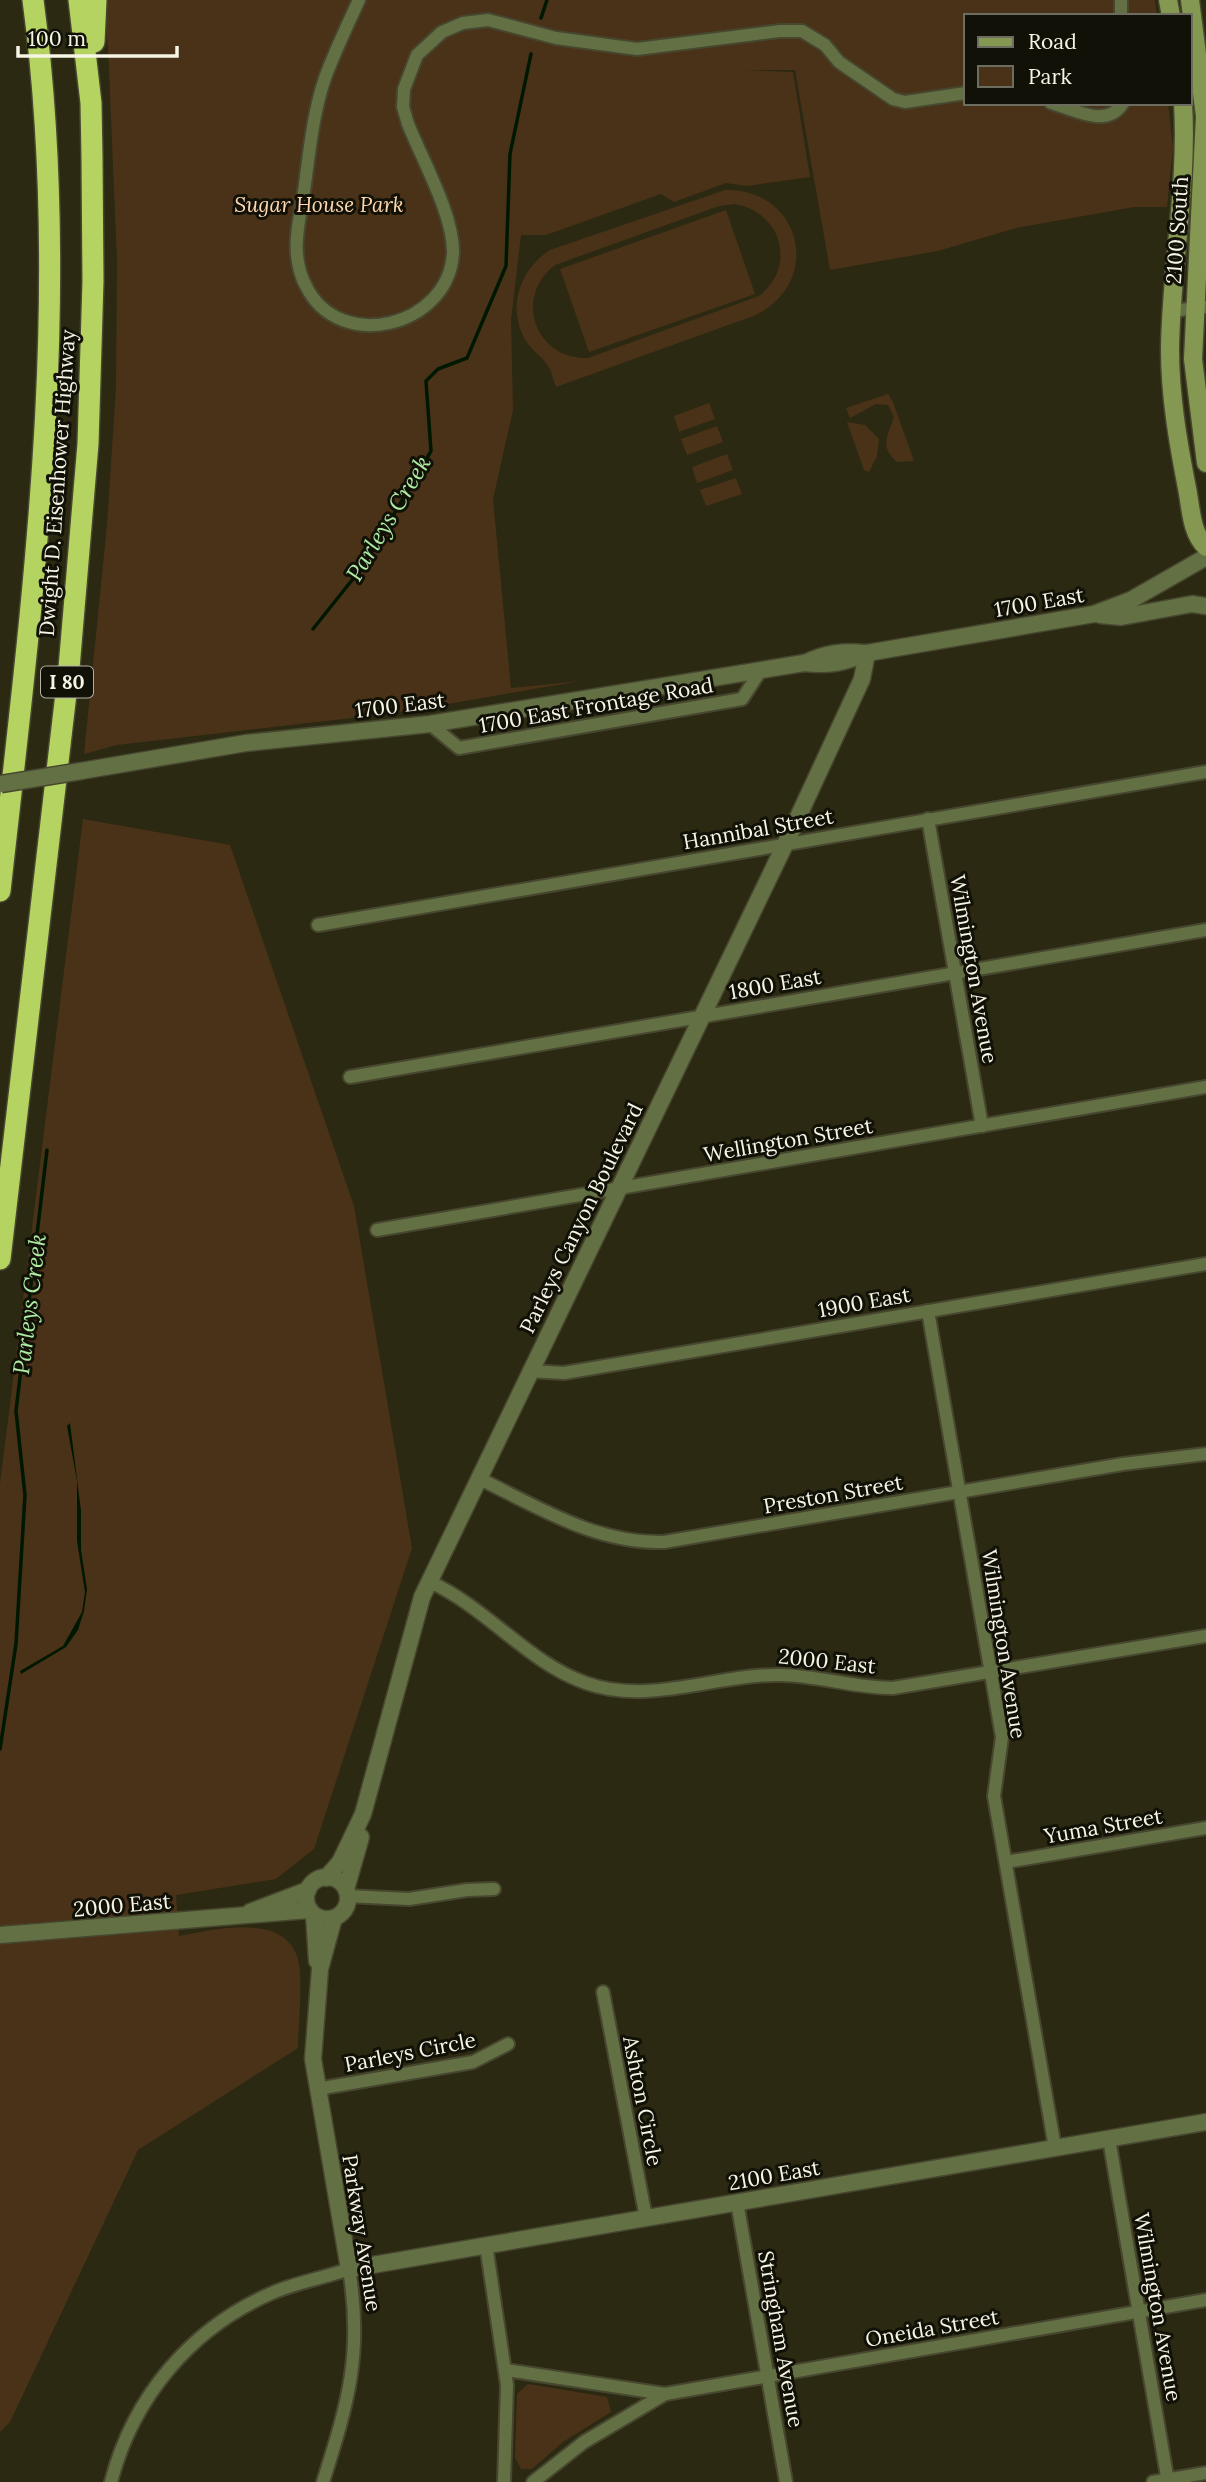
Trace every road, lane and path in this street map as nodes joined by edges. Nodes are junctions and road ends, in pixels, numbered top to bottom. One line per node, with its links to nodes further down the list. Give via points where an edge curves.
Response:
1 (33, 0): 27 (highway, Dwight D. Eisenhower Highway / I 80, via 42,64 51,245 48,406 28,658)
2 (79, 0): 7 (highway, Dwight D. Eisenhower Highway / I 80)
3 (96, 0): 7 (highway)
4 (359, 0): 6 (street, via 322,89 297,240 301,273 314,300 355,324 379,327 404,321 423,308 447,279 453,239 408,124 404,89 417,55 442,32 463,23 488,20 556,38 636,49 802,31 825,45 860,79 893,99 905,102)
5 (1190, 0): 11 (main road, 2100 South, via 1204,96)
6 (964, 93)
7 (91, 103): 37 (highway, Dwight D. Eisenhower Highway / I 80, via 93,281 88,444 69,668)
8 (1058, 105): 9 (street, via 1106,119)
9 (1122, 105)
10 (1183, 105): 12 (main road, 2100 South)
11 (1205, 160): 12 (street); 13 (main road, 2100 South)
12 (1183, 164): 14 (main road, 2100 South)
13 (1200, 308): 14 (street); 15 (main road, 2100 South, via 1193,378)
14 (1172, 311): 16 (main road, 2100 South, via 1175,413 1197,539)
15 (1206, 463)
16 (1206, 547)
17 (1206, 557): 19 (street, 1700 East, via 1131,600)
18 (1206, 606): 19 (street, via 1192,604 1121,617)
19 (1094, 614): 20 (street, 1700 East)
20 (867, 653): 21 (street, 1700 East, via 826,666 804,663); 26 (street, Parleys Canyon Boulevard, via 862,680)
21 (761, 670): 22 (street, 1700 East); 22 (street, 1700 East Frontage Road, via 742,699 459,748)
22 (430, 724): 24 (street, 1700 East, bridge, via 246,743)
23 (1206, 772): 25 (street, Hannibal Street)
24 (0, 785)
25 (928, 819): 26 (street, Hannibal Street); 30 (street, Wilmington Avenue)
26 (784, 844): 28 (street, Hannibal Street); 31 (street, Parleys Canyon Boulevard)
27 (0, 891)
28 (318, 925)
29 (1206, 930): 30 (street, 1800 East)
30 (955, 973): 31 (street, 1800 East); 34 (street, Wilmington Avenue)
31 (701, 1017): 32 (street, 1800 East); 35 (street, Parleys Canyon Boulevard)
32 (350, 1077)
33 (1206, 1087): 34 (street, Wellington Street)
34 (982, 1126): 35 (street, Wellington Street)
35 (618, 1189): 36 (street, Wellington Street); 40 (street, Parleys Canyon Boulevard)
36 (377, 1230)
37 (0, 1259)
38 (1206, 1264): 39 (street, 1900 East)
39 (928, 1311): 40 (street, 1900 East, via 564,1373); 43 (street, Wilmington Avenue)
40 (529, 1371): 42 (street, Parleys Canyon Boulevard)
41 (1206, 1454): 43 (street, Preston Street)
42 (478, 1478): 43 (street, Preston Street, via 586,1530 652,1542); 44 (street, Parleys Canyon Boulevard)
43 (960, 1492): 46 (street, Wilmington Avenue)
44 (430, 1582): 46 (street, 2000 East, via 560,1671 601,1688 678,1689 782,1675 893,1688); 47 (street, Parleys Canyon Boulevard, via 412,1625)
45 (1206, 1636): 46 (street, 2000 East)
46 (991, 1673): 49 (street, Wilmington Avenue, via 1002,1737 994,1796)
47 (363, 1814): 50 (street, Parleys Canyon Boulevard, via 340,1862); 53 (street, Parleys Canyon Boulevard)
48 (1206, 1828): 49 (street, Yuma Street)
49 (1006, 1862): 64 (street, Wilmington Avenue)
50 (326, 1878): 52 (street); 53 (street, via 336,1880)
51 (494, 1889): 53 (street, via 409,1899)
52 (308, 1890): 54 (street); 55 (street, 2000 East)
53 (347, 1893): 56 (street, via 345,1910)
54 (311, 1912): 55 (street, 2000 East); 56 (street); 58 (street)
55 (247, 1913): 57 (street, 2000 East)
56 (334, 1918): 58 (street)
57 (0, 1936)
58 (320, 1969): 61 (street, Parkway Avenue, via 313,2034)
59 (603, 1992): 66 (street, Ashton Circle)
60 (508, 2044): 61 (street, Parleys Circle, via 474,2062)
61 (317, 2089): 68 (street, Parkway Avenue)
62 (1206, 2122): 63 (street, 2100 East)
63 (1109, 2139): 64 (street, 2100 East); 70 (street, Wilmington Avenue)
64 (1055, 2148): 65 (street, 2100 East)
65 (737, 2202): 66 (street, 2100 East); 72 (street, Stringham Avenue)
66 (646, 2218): 67 (street, 2100 East)
67 (486, 2245): 68 (street, 2100 East); 71 (street)
68 (349, 2269): 76 (street, via 256,2300 190,2346 141,2407); 77 (street, Parkway Avenue, via 356,2327 353,2376)
69 (1206, 2300): 70 (street, Oneida Street)
70 (1139, 2311): 72 (street, Oneida Street); 75 (street, Wilmington Avenue)
71 (506, 2370): 73 (street, Oneida Street); 78 (street)
72 (768, 2376): 73 (street, Oneida Street); 80 (street, Stringham Avenue)
73 (665, 2394): 79 (street, Oneida Street, via 584,2442)
74 (1206, 2473): 75 (street)
75 (1168, 2481): 81 (street)
76 (111, 2482)
77 (323, 2482)
78 (504, 2482)
79 (533, 2482)
80 (786, 2482)
81 (1153, 2482)

